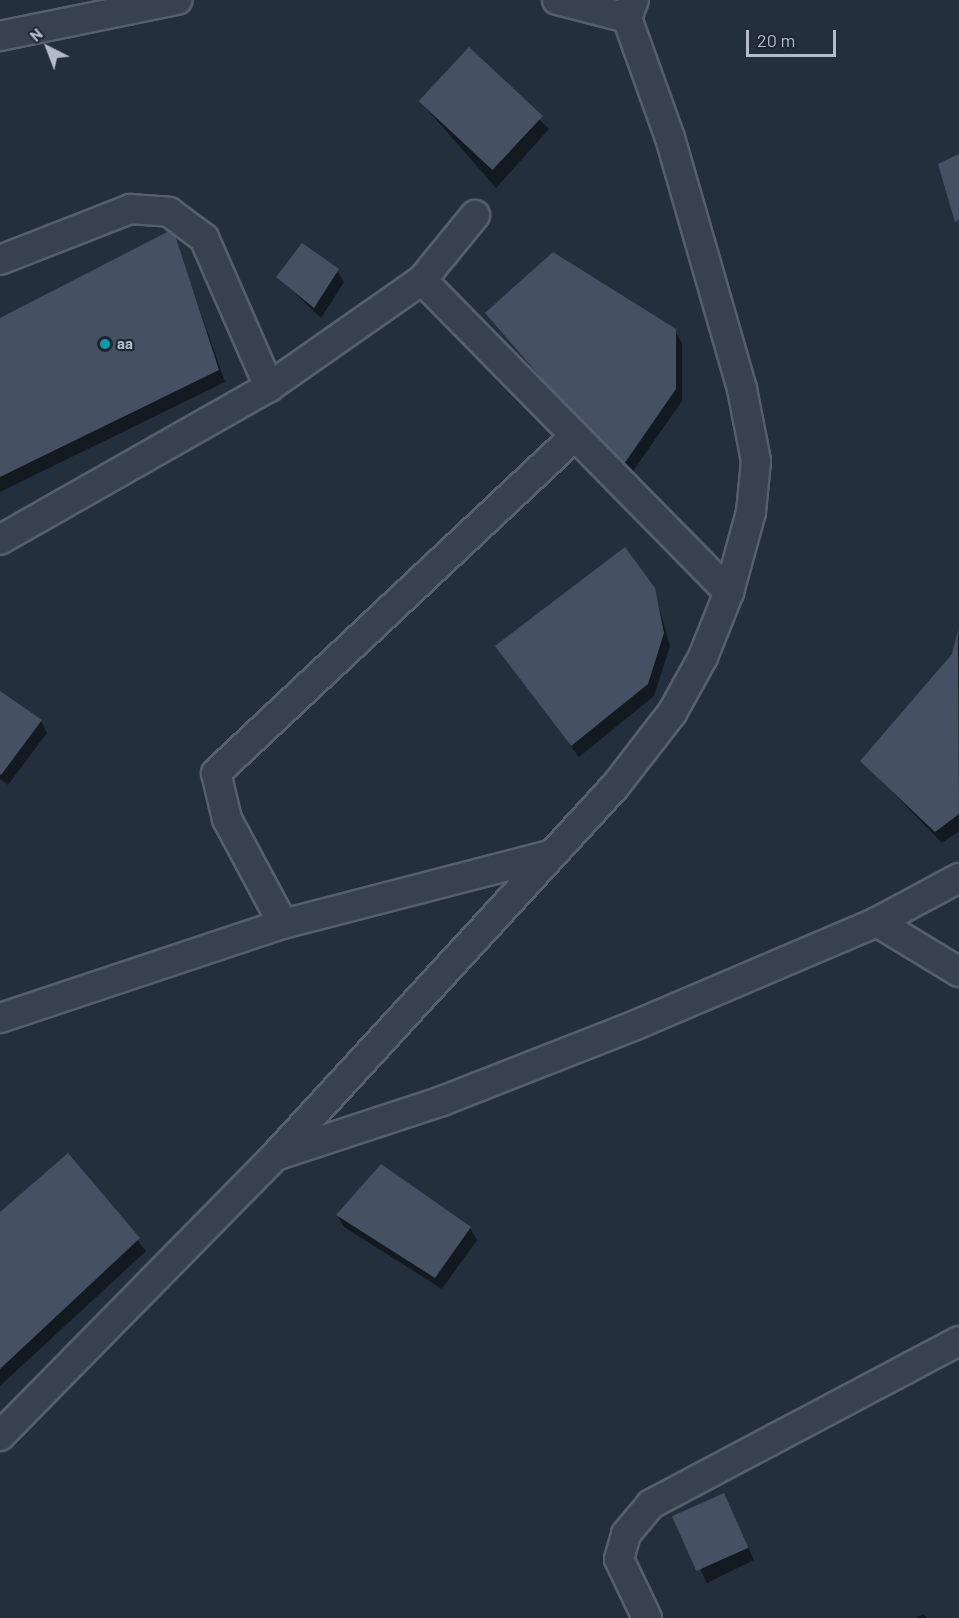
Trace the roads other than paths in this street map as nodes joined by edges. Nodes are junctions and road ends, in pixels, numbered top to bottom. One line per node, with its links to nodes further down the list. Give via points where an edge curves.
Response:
1 (177, 0): 4 (street)
2 (557, 0): 3 (street)
3 (631, 9): 11 (street, via 742,389 754,451 751,512)
4 (0, 36)
5 (475, 215): 7 (street)
6 (0, 260): 8 (street, via 129,208 169,213 204,238)
7 (422, 280): 8 (street); 9 (street)
8 (269, 387): 10 (street)
9 (575, 436): 11 (street); 15 (street, via 216,773 227,819)
10 (0, 540)
11 (729, 592): 12 (street, via 703,657 672,713 613,789)
12 (546, 856): 15 (street); 18 (street)
13 (959, 878): 14 (street)
14 (877, 922): 16 (street); 18 (street, via 442,1101)
15 (283, 924): 17 (street)
16 (959, 972)
17 (0, 1018)
18 (276, 1155): 20 (street)
19 (959, 1341): 21 (street, via 651,1504 626,1534 618,1558)
20 (0, 1436)
21 (647, 1618)

